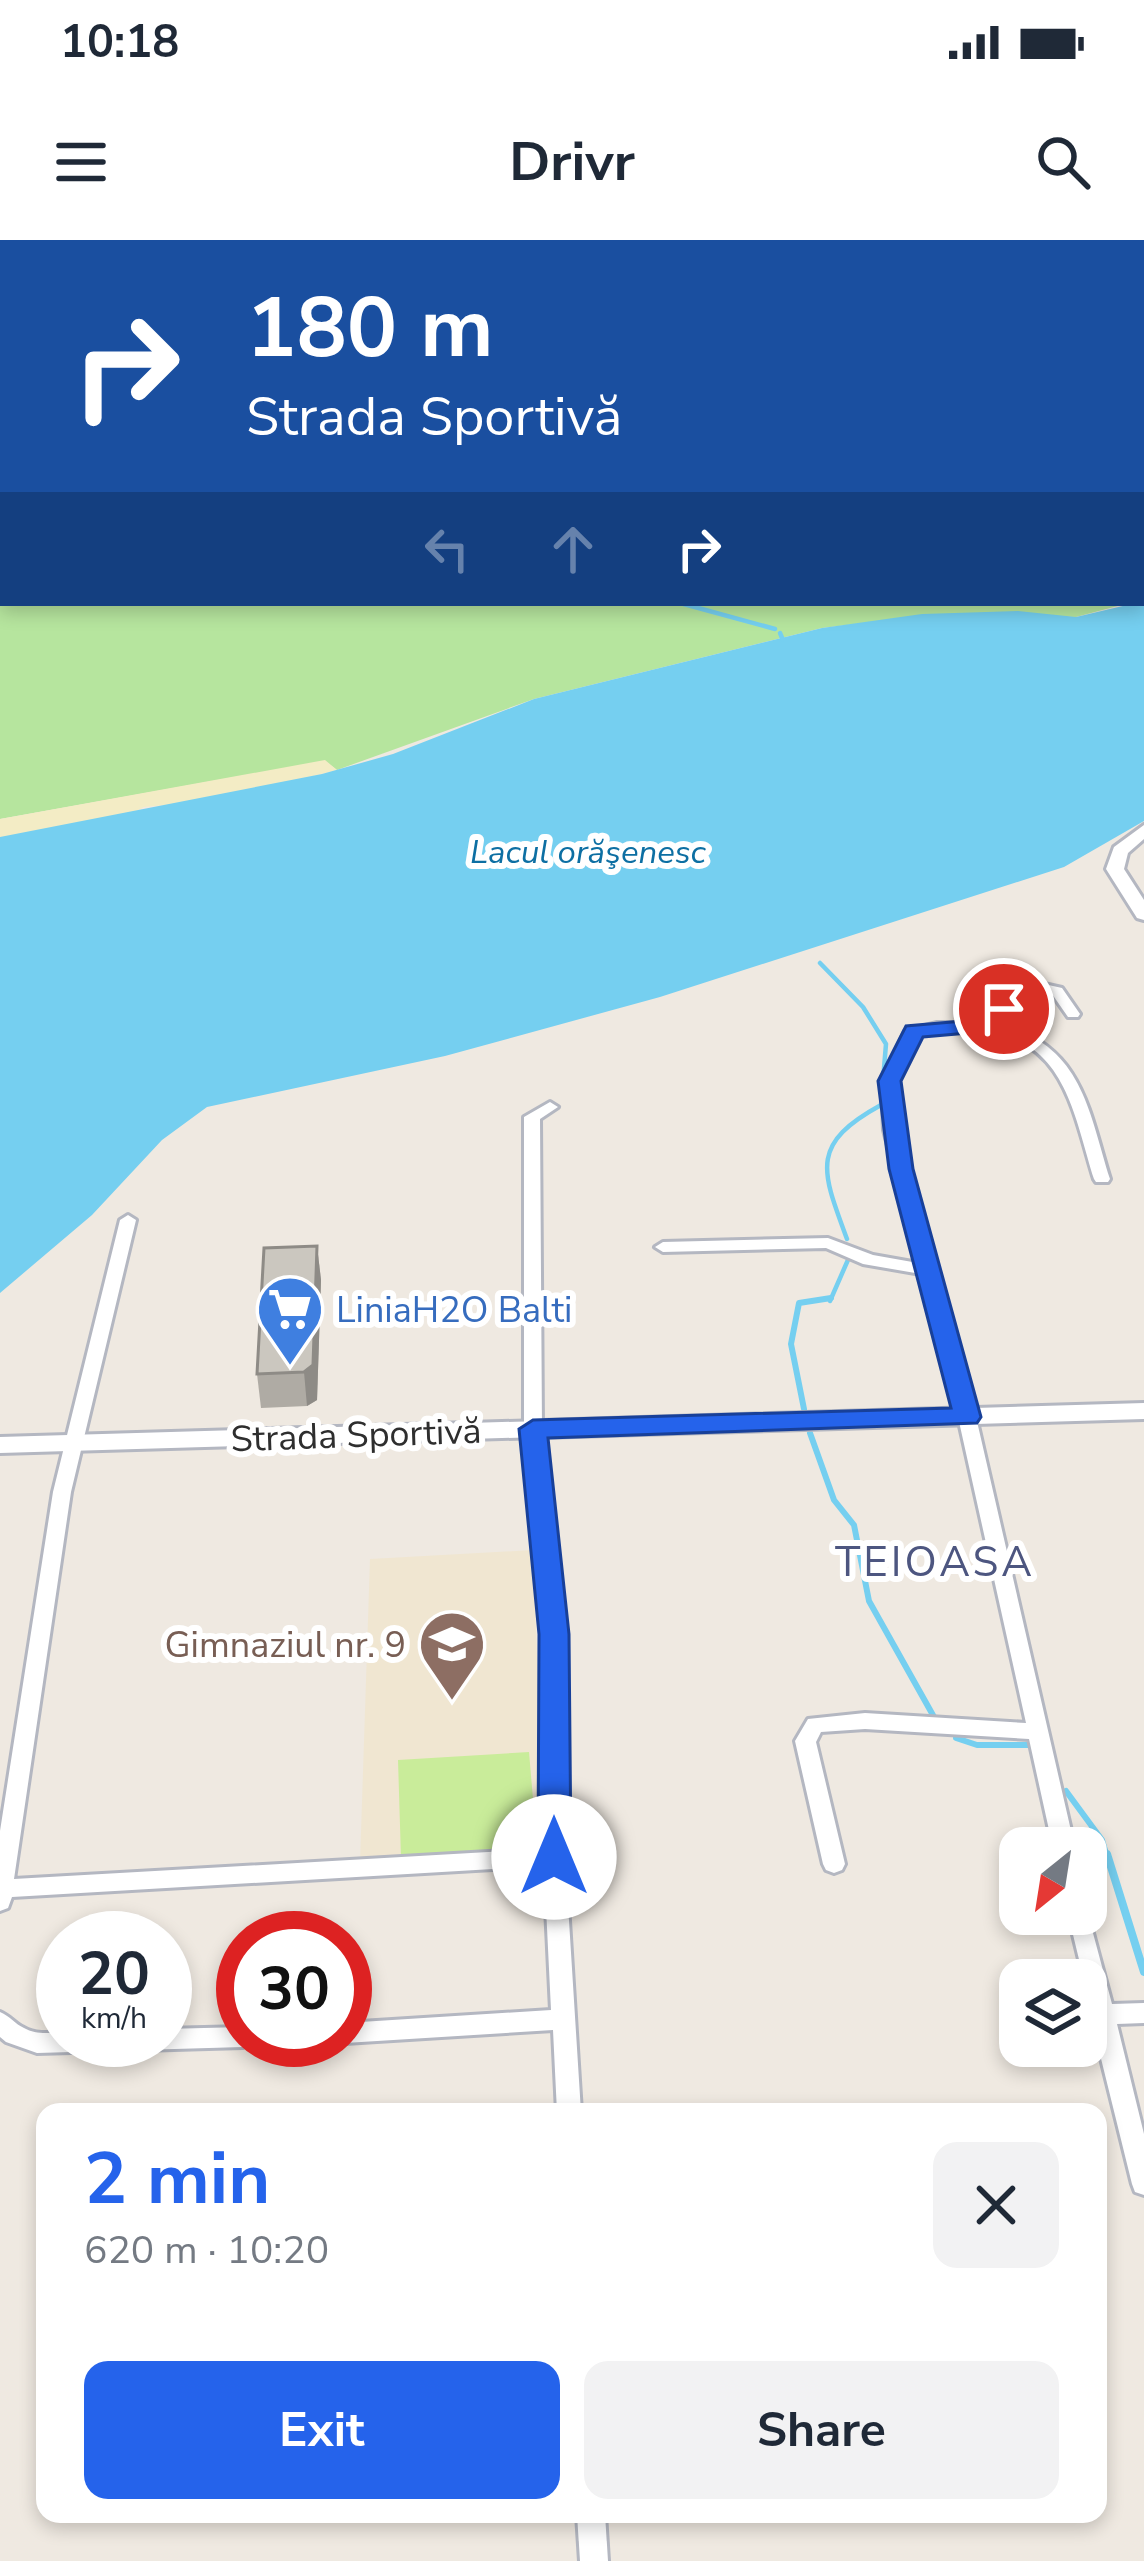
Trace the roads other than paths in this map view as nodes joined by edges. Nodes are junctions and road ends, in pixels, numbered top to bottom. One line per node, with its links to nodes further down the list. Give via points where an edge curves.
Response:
1 (1144, 830): 2 (street, via 1120,851 1115,869)
2 (1144, 914)
3 (1073, 1013): 4 (street, via 1057,991 1044,988 1014,995)
4 (994, 1025): 6 (street, via 1021,1031 1066,1071); 9 (street, via 914,1031 892,1072 892,1130)
5 (550, 1107): 12 (street, via 532,1117)
6 (1102, 1179)
7 (128, 1220): 13 (street)
8 (663, 1246): 9 (street, via 828,1243)
9 (927, 1270): 11 (street)
10 (1144, 1411): 11 (street, Strada Sportivă)
11 (967, 1417): 12 (street, Strada Sportivă); 15 (street)
12 (533, 1429): 13 (street, Strada Sportivă); 17 (street, via 554,1634)
13 (71, 1442): 14 (street, Strada Sportivă); 19 (street)
14 (0, 1445)
15 (1037, 1732): 16 (street); 18 (street, via 815,1725 805,1741)
16 (1059, 1827)
17 (554, 1857): 19 (street); 23 (street)
18 (834, 1864)
19 (2, 1889): 20 (street)
20 (0, 1902)
21 (1144, 2013): 22 (street)
22 (1107, 2014)
23 (564, 2019): 25 (street); 28 (street)
24 (0, 2022): 27 (street, via 24,2039 64,2044)
25 (372, 2031)
26 (1107, 2034): 29 (street)
27 (216, 2037)
28 (569, 2103)
29 (1144, 2184)
30 (592, 2523): 31 (street)
31 (594, 2561)

